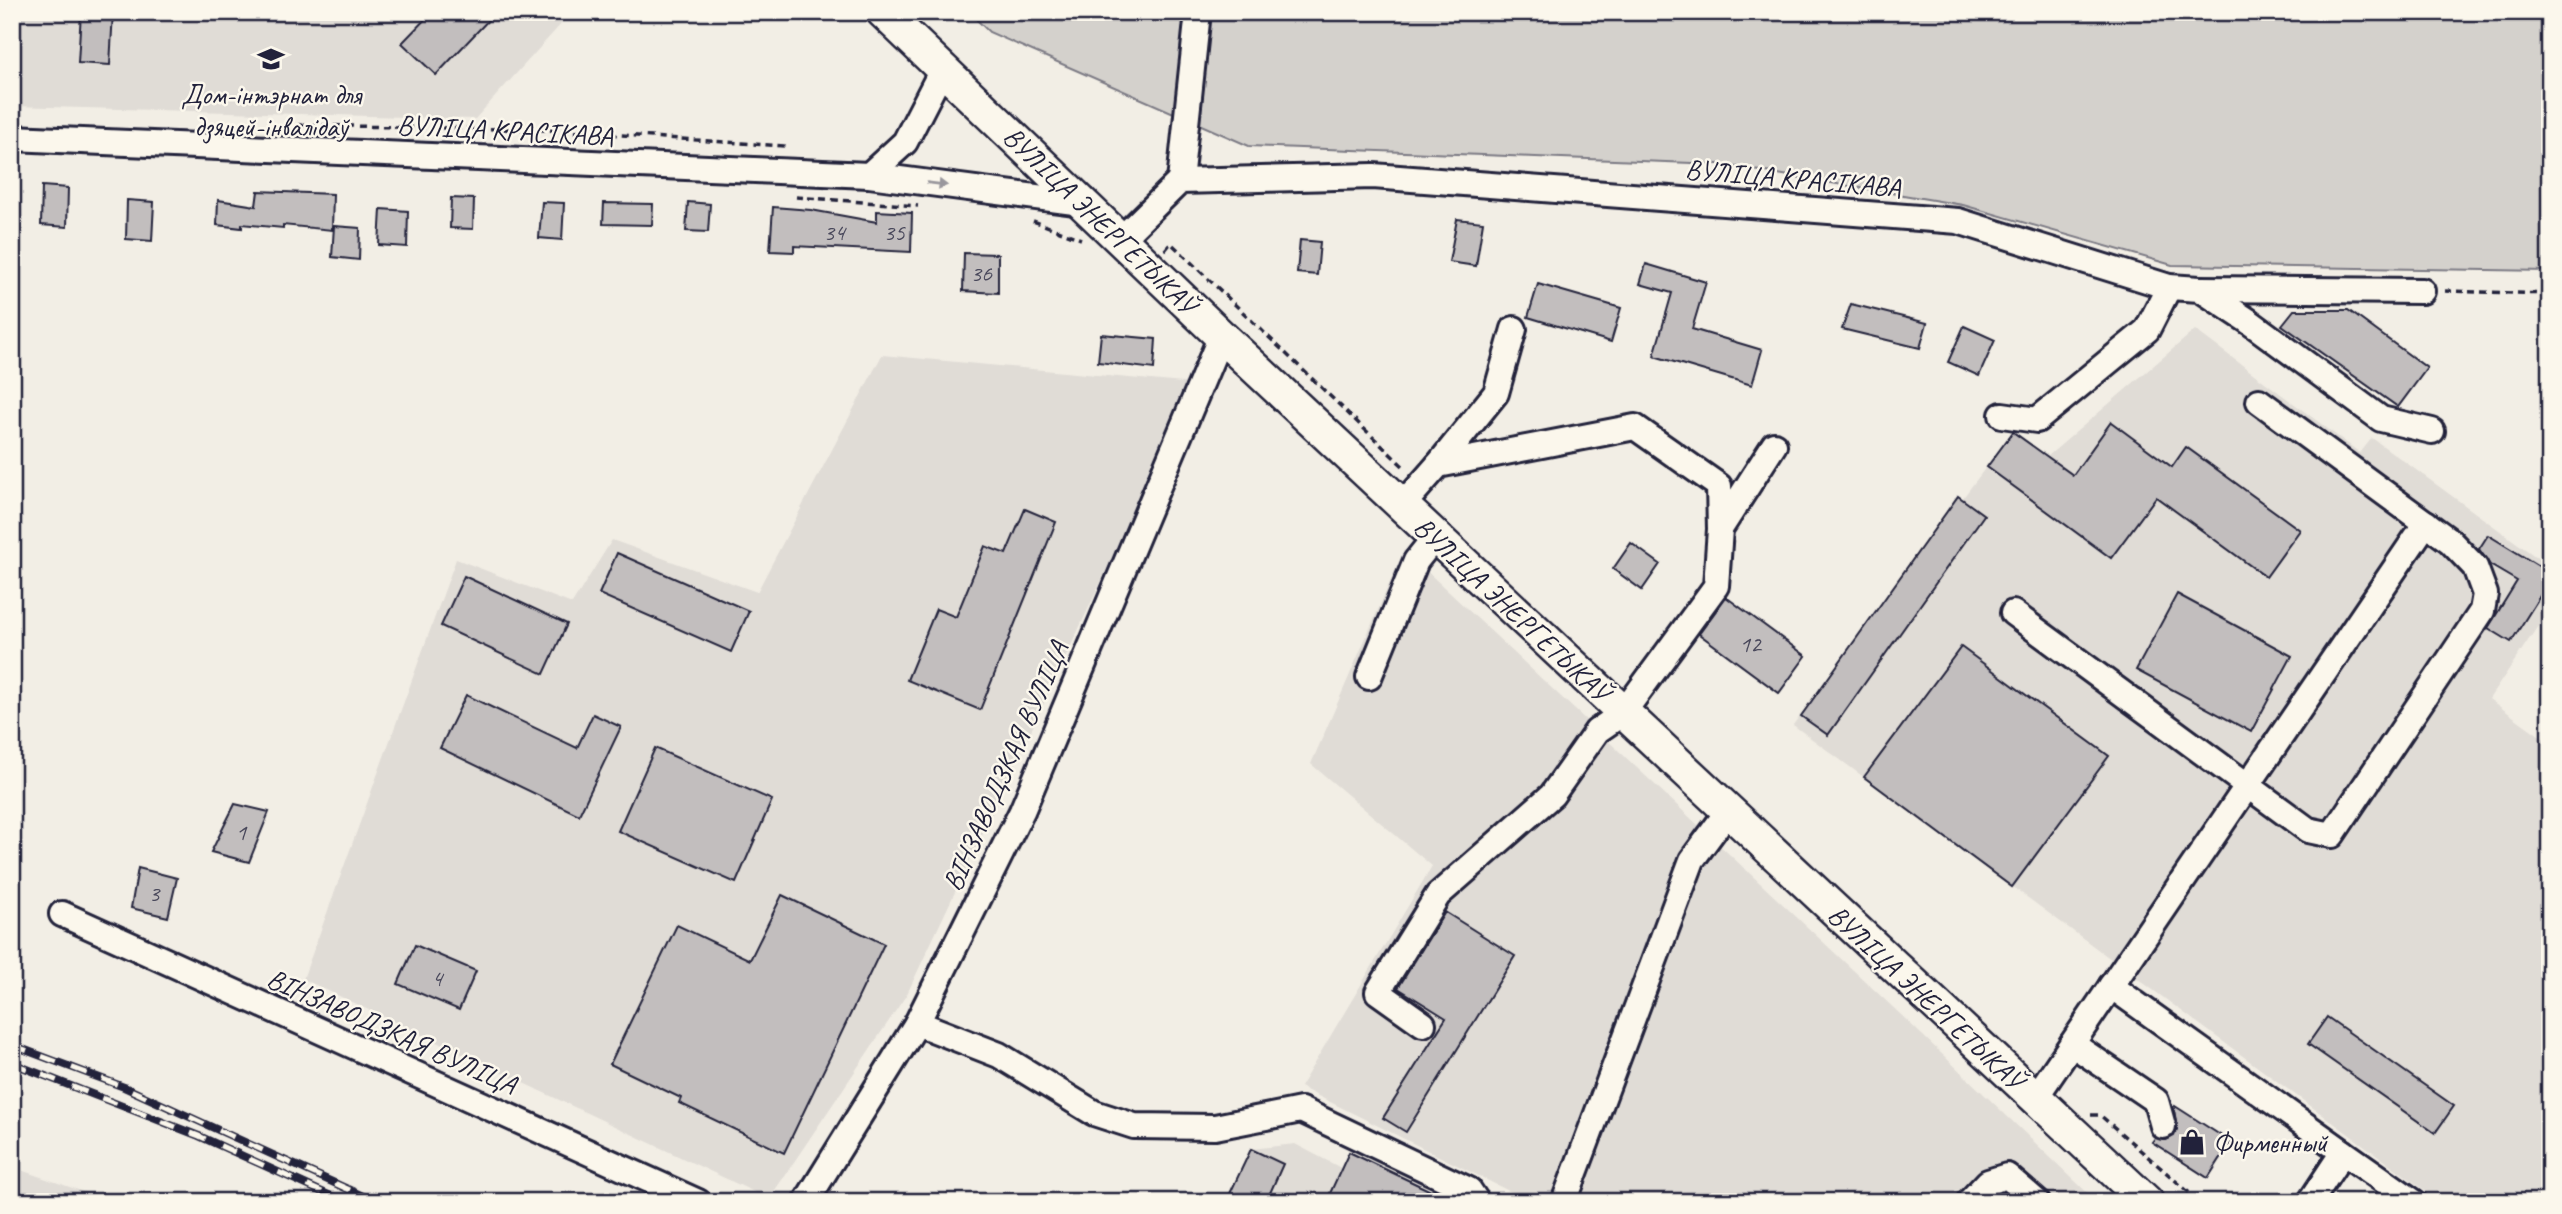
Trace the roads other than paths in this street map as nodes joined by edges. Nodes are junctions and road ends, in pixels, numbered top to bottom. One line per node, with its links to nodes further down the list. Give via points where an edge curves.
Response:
1 (883, 12): 3 (main road, ВУЛІЦА ЭНЕРГЕТЫКАЎ)
2 (1198, 12): 6 (street)
3 (943, 68): 5 (street, via 905,142); 7 (main road, ВУЛІЦА ЭНЕРГЕТЫКАЎ)
4 (12, 138): 5 (street, ВУЛІЦА КРАСІКАВА)
5 (869, 175): 7 (street, ВУЛІЦА КРАСІКАВА, one-way to 7)
6 (1180, 181): 8 (street); 9 (street, ВУЛІЦА КРАСІКАВА, via 1373,176 1958,221)
7 (1082, 203): 8 (main road, ВУЛІЦА ЭНЕРГЕТЫКАЎ)
8 (1120, 240): 13 (main road, ВУЛІЦА ЭНЕРГЕТЫКАЎ)
9 (2169, 287): 10 (street, ВУЛІЦА КРАСІКАВА); 15 (street, via 2147,330 2036,420)
10 (2200, 289): 11 (street); 16 (street, ВУЛІЦА КРАСІКАВА, via 2381,419)
11 (2422, 291)
12 (1514, 329): 18 (street, via 1496,393)
13 (1221, 337): 19 (main road, ВУЛІЦА ЭНЕРГЕТЫКАЎ); 30 (street, ВІНЗАВОДЗКАЯ ВУЛІЦА, via 1022,811)
14 (2259, 401): 20 (street)
15 (2003, 415)
16 (2432, 431)
17 (1774, 445): 21 (street)
18 (1438, 465): 19 (street); 21 (street, via 1635,428 1719,486)
19 (1402, 506): 22 (main road, ВУЛІЦА ЭНЕРГЕТЫКАЎ)
20 (2426, 523): 26 (street); 26 (street, via 2475,567 2485,594 2482,611 2340,824 2332,835 2308,830)
21 (1720, 529): 25 (street, via 1716,586)
22 (1434, 537): 24 (street, via 1416,561); 25 (main road, ВУЛІЦА ЭНЕРГЕТЫКАЎ)
23 (2012, 613): 26 (street)
24 (1369, 677)
25 (1623, 713): 27 (main road, ВУЛІЦА ЭНЕРГЕТЫКАЎ); 31 (street, via 1597,731 1552,795 1438,895 1378,992)
26 (2246, 787): 29 (street)
27 (1728, 811): 33 (main road, ВУЛІЦА ЭНЕРГЕТЫКАЎ); 39 (street, via 1692,860)
28 (62, 914): 36 (street, ВІНЗАВОДЗКАЯ ВУЛІЦА)
29 (2111, 986): 32 (street); 35 (street)
30 (917, 1023): 37 (street, ВІНЗАВОДЗКАЯ ВУЛІЦА); 38 (street, via 999,1055 1094,1113 1134,1126 1215,1127 1301,1110 1469,1190)
31 (1423, 1024)
32 (2072, 1044): 33 (street); 34 (street, via 2156,1101)
33 (2033, 1097): 42 (main road, ВУЛІЦА ЭНЕРГЕТЫКАЎ)
34 (2162, 1126)
35 (2343, 1152): 43 (street); 44 (street)
36 (698, 1202)
37 (806, 1202)
38 (1477, 1202)
39 (1564, 1202)
40 (1969, 1202): 41 (street, via 1988,1182 2007,1176)
41 (2037, 1202)
42 (2147, 1202)
43 (2311, 1202)
44 (2414, 1202)

